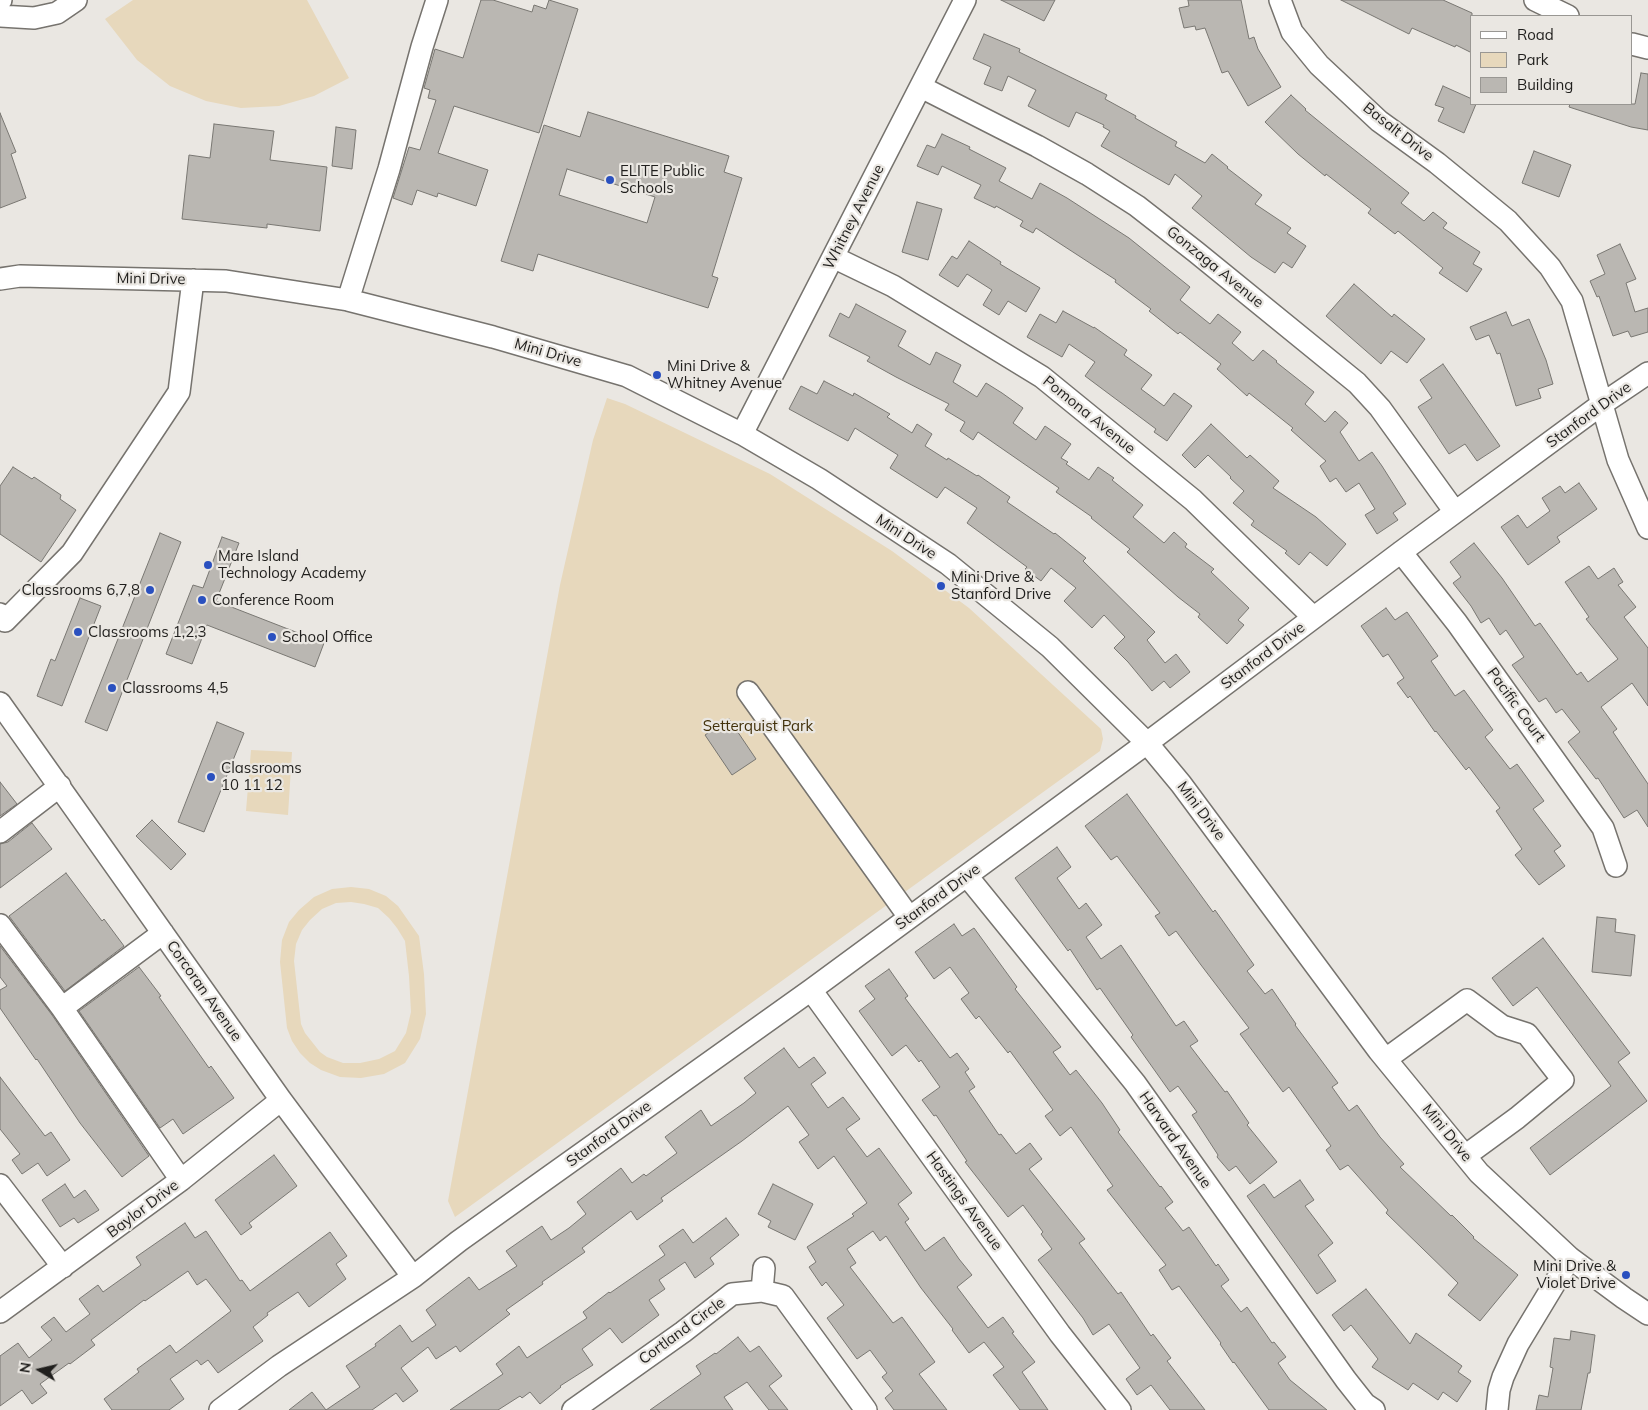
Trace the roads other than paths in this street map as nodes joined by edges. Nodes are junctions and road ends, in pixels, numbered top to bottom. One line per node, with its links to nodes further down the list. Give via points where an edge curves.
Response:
1 (76, 0): 7 (street, via 57,13 34,18)
2 (437, 0): 14 (street)
3 (965, 0): 10 (street, Whitney Avenue)
4 (1280, 0): 16 (street, Basalt Drive, via 1292,32 1319,65 1379,121 1508,220 1550,267 1572,301)
5 (1535, 0): 6 (street)
6 (1566, 15)
7 (0, 16)
8 (1633, 44): 9 (street)
9 (1648, 48)
10 (921, 87): 11 (street, Whitney Avenue); 18 (street, Gonzaga Avenue, via 1088,174 1138,206 1196,252 1357,383 1380,408)
11 (833, 257): 17 (street, Whitney Avenue); 22 (street, Pomona Avenue, via 893,286 1042,377 1193,500)
12 (0, 279): 13 (street, Mini Drive, via 20,276)
13 (193, 280): 14 (street, Mini Drive, via 226,281); 21 (street, via 179,392 72,553 5,621)
14 (348, 300): 17 (street, Mini Drive, via 627,376)
15 (1648, 373): 16 (street, Stanford Drive)
16 (1602, 404): 18 (street, Stanford Drive); 19 (street, Basalt Drive, via 1618,460)
17 (742, 434): 25 (street, Mini Drive, via 819,479 948,564 1050,647)
18 (1455, 512): 20 (street, Stanford Drive)
19 (1648, 528)
20 (1401, 552): 22 (street, Stanford Drive); 28 (street, Pacific Court, via 1457,623 1603,828)
21 (0, 614)
22 (1313, 617): 25 (street, Stanford Drive)
23 (748, 692): 30 (street)
24 (0, 703): 26 (street, Corcoran Avenue)
25 (1147, 743): 29 (street, Stanford Drive); 35 (street, Mini Drive)
26 (60, 786): 27 (street); 32 (street, Corcoran Avenue)
27 (0, 832)
28 (1616, 866)
29 (967, 876): 30 (street, Stanford Drive); 51 (street, Harvard Avenue, via 1135,1083 1346,1380)
30 (909, 917): 33 (street, Stanford Drive)
31 (0, 925): 34 (street)
32 (163, 933): 34 (street); 36 (street, Corcoran Avenue)
33 (811, 990): 43 (street, Stanford Drive); 50 (street, Hastings Avenue, via 1060,1334)
34 (62, 1008): 38 (street)
35 (1386, 1059): 37 (street, Mini Drive); 37 (street, via 1466,1000 1502,1026 1527,1034 1563,1080)
36 (281, 1100): 38 (street, Baylor Drive); 43 (street, Corcoran Avenue)
37 (1465, 1156): 40 (street, Mini Drive)
38 (181, 1180): 41 (street, Baylor Drive)
39 (0, 1185): 41 (street)
40 (1570, 1258): 46 (street, Mini Drive); 52 (street, via 1518,1344 1503,1377)
41 (64, 1267): 45 (street, Baylor Drive)
42 (764, 1268): 44 (street)
43 (413, 1277): 47 (street, Stanford Drive, via 279,1366)
44 (762, 1291): 48 (street, Cortland Circle, via 732,1294); 49 (street, Cortland Circle, via 783,1296)
45 (0, 1312)
46 (1648, 1314)
47 (220, 1410)
48 (573, 1410)
49 (866, 1410)
50 (1120, 1410)
51 (1374, 1410)
52 (1497, 1410)

